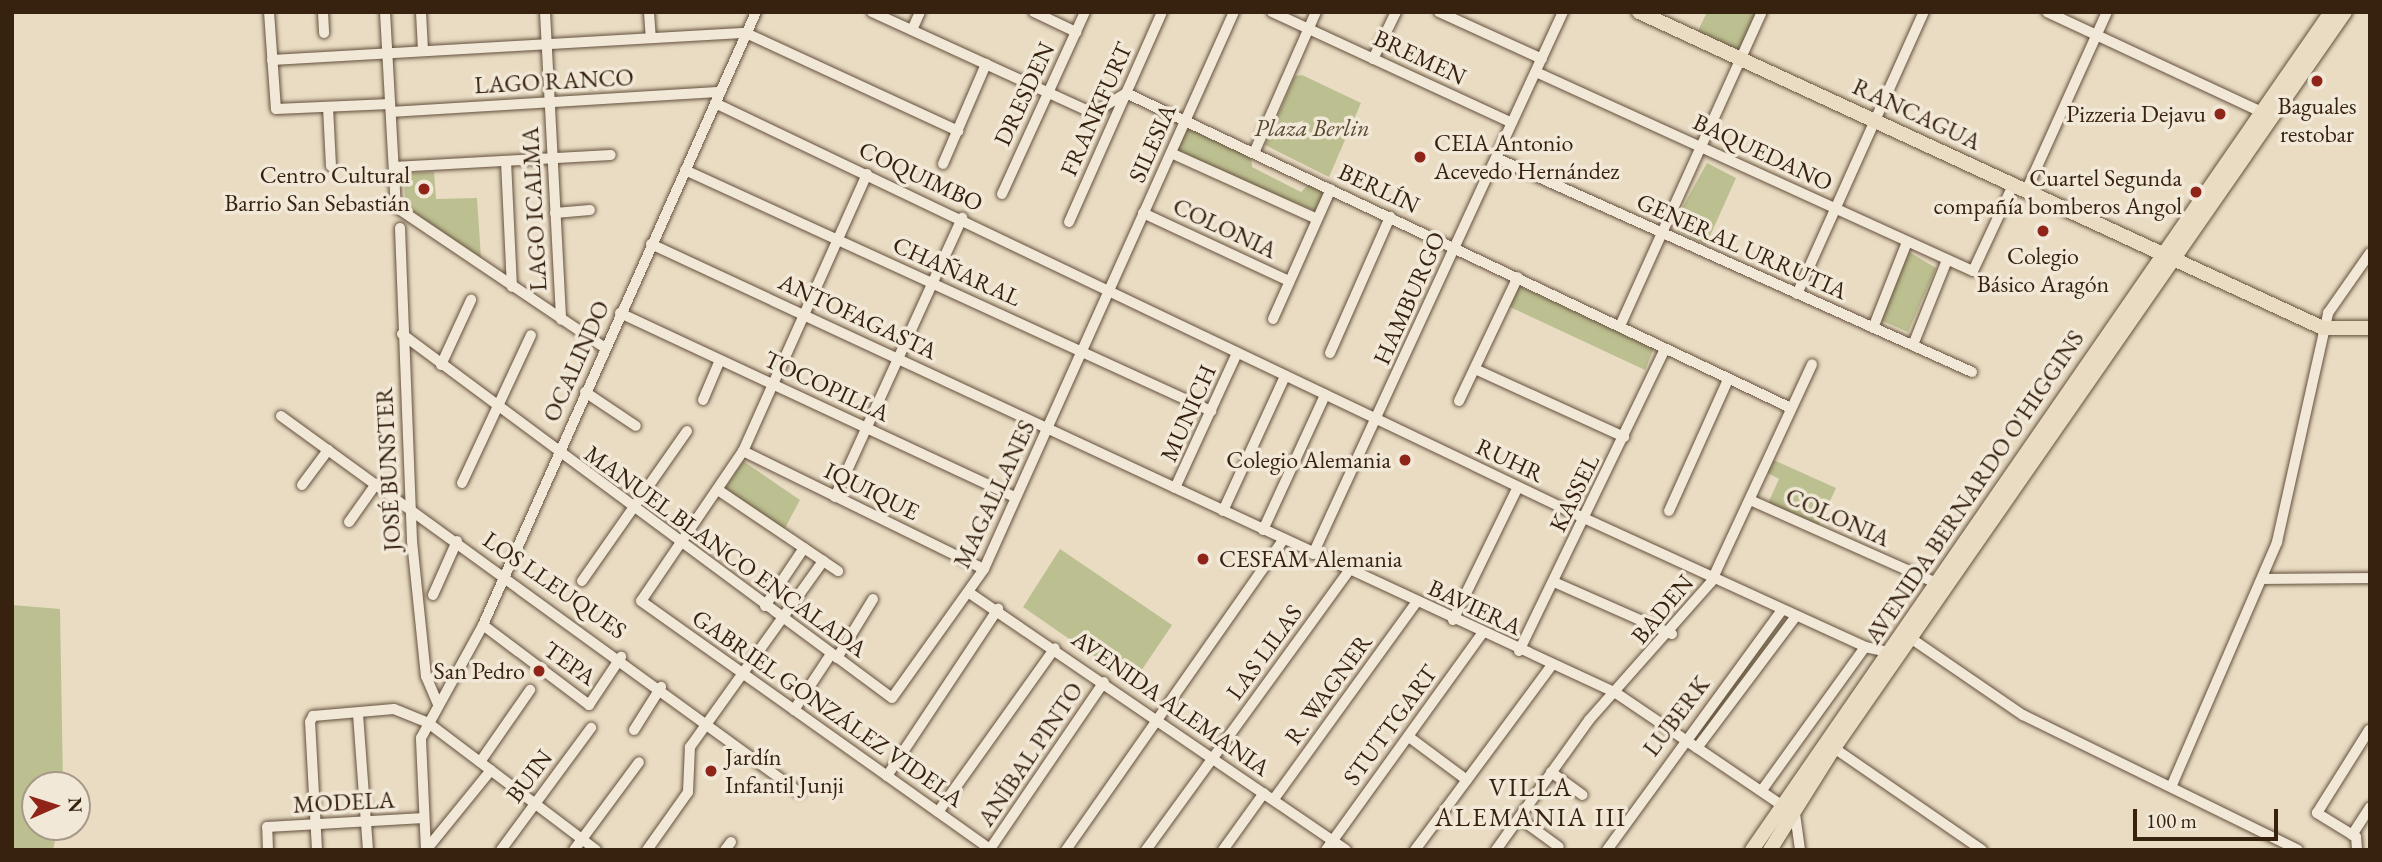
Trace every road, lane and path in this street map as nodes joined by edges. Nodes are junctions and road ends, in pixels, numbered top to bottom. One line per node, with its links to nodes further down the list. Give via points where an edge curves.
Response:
1 (269, 12): 39 (street)
2 (323, 12): 29 (street)
3 (385, 12): 35 (street)
4 (421, 12): 34 (street)
5 (545, 12): 33 (street, LAGO ICALMA)
6 (649, 12): 32 (street)
7 (756, 12): 30 (street, OCALINDO)
8 (872, 12): 27 (street)
9 (920, 12): 27 (street)
10 (1034, 12): 28 (street)
11 (1085, 12): 28 (street, DRESDEN)
12 (1161, 12): 43 (street, FRANKFURT)
13 (1234, 12): 50 (street, SILESIA)
14 (1272, 12): 26 (street, BREMEN)
15 (1316, 12): 26 (street)
16 (1396, 12): 36 (street)
17 (1439, 12): 37 (street)
18 (1563, 12): 37 (street, HAMBURGO)
19 (1639, 12): 38 (main road, RANCAGUA)
20 (1762, 12): 38 (street)
21 (1924, 12): 49 (street)
22 (2047, 12): 31 (street)
23 (2107, 12): 31 (street)
24 (2331, 12): 48 (main road, AVENIDA BERNARDO O'HIGGINS)
25 (2344, 12): 48 (main road, AVENIDA BERNARDO O'HIGGINS)
26 (1308, 29): 36 (street, BREMEN); 55 (street)
27 (912, 30): 40 (street)
28 (1076, 32): 42 (street, DRESDEN)
29 (324, 33)
30 (746, 33): 32 (street); 44 (street, OCALINDO); 52 (street)
31 (2096, 36): 48 (street); 65 (street)
32 (651, 38): 33 (street)
33 (546, 44): 34 (street); 45 (street, LAGO ICALMA)
34 (423, 51): 35 (street)
35 (387, 53): 39 (street); 47 (street)
36 (1373, 59): 51 (street, BREMEN)
37 (1542, 59): 41 (street, HAMBURGO)
38 (1742, 59): 49 (main road, RANCAGUA); 53 (street)
39 (272, 60): 46 (street, LAGO RANCO, via 276,109)
40 (986, 64): 42 (street); 52 (street)
41 (1536, 72): 51 (street, HAMBURGO); 53 (street, BAQUEDANO)
42 (1048, 92): 43 (street, via 1093,113); 67 (street, DRESDEN)
43 (1126, 93): 50 (street, BERLÍN); 75 (street, FRANKFURT)
44 (717, 97): 45 (street, LAGO RANCO); 63 (street, OCALINDO); 64 (street, COQUIMBO)
45 (549, 102): 47 (street, LAGO RANCO); 57 (street, LAGO ICALMA)
46 (328, 107): 47 (street, LAGO RANCO); 61 (street)
47 (391, 108): 62 (street)
48 (2265, 114): 83 (main road, AVENIDA BERNARDO O'HIGGINS)
49 (1875, 120): 65 (main road, RANCAGUA); 68 (street)
50 (1185, 121): 54 (street, SILESIA); 55 (street, BERLÍN)
51 (1512, 123): 58 (street, HAMBURGO)
52 (958, 131): 60 (street)
53 (1701, 147): 68 (street, BAQUEDANO); 77 (street)
54 (1171, 153): 71 (street, SILESIA); 74 (street)
55 (1254, 153): 66 (street, BERLÍN)
56 (611, 155): 57 (street)
57 (552, 158): 59 (street); 70 (street, LAGO ICALMA)
58 (1496, 158): 77 (street, GENERAL URRUTIA); 81 (street, HAMBURGO)
59 (506, 161): 62 (street); 88 (street)
60 (943, 164)
61 (331, 166)
62 (394, 167): 88 (street, via 396,207)
63 (685, 170): 78 (street, CHAÑARAL); 80 (street, OCALINDO)
64 (867, 174): 73 (street, COQUIMBO); 78 (street)
65 (2020, 186): 83 (main road, RANCAGUA); 84 (street, BAQUEDANO, via 1973,271)
66 (1331, 189): 72 (street, BERLÍN); 74 (street)
67 (1002, 194)
68 (1835, 208): 79 (street, BAQUEDANO); 90 (street)
69 (590, 210): 70 (street)
70 (555, 213): 95 (street, LAGO ICALMA)
71 (1143, 213): 86 (street, COLONIA); 89 (street, SILESIA)
72 (1390, 217): 81 (street, BERLÍN); 107 (street)
73 (962, 218): 87 (street); 89 (street, COQUIMBO)
74 (1317, 219): 86 (street)
75 (1069, 222)
76 (400, 228): 100 (street, JOSÉ BUNSTER)
77 (1661, 233): 90 (street, GENERAL URRUTIA); 96 (street)
78 (838, 240): 87 (street, CHAÑARAL); 93 (street)
79 (1908, 242): 84 (street, BAQUEDANO); 97 (street)
80 (651, 244): 92 (street, OCALINDO); 93 (street, ANTOFAGASTA)
81 (1455, 247): 85 (street, BERLÍN); 125 (street, HAMBURGO)
82 (2370, 253): 98 (street, via 2343,284)
83 (2168, 256): 98 (main road, RANCAGUA); 165 (main road, AVENIDA BERNARDO O'HIGGINS)
84 (1947, 260): 102 (street)
85 (1518, 277): 96 (street, BERLÍN); 112 (street)
86 (1289, 281): 94 (street)
87 (933, 283): 104 (street, CHAÑARAL); 108 (street)
88 (512, 287): 95 (street)
89 (1108, 292): 104 (street, MAGALLANES); 106 (street, RUHR)
90 (1797, 294): 97 (street, GENERAL URRUTIA)
91 (471, 300): 111 (street)
92 (620, 313): 103 (street, OCALINDO); 109 (street, TOCOPILLA)
93 (804, 314): 108 (street, ANTOFAGASTA); 116 (street)
94 (1273, 319)
95 (561, 320): 103 (street)
96 (1620, 326): 105 (street, BERLÍN)
97 (1873, 328): 102 (street, GENERAL URRUTIA)
98 (2323, 328): 99 (main road); 162 (street, via 2283,525)
99 (2370, 328)
100 (402, 334): 111 (street, MANUEL BLANCO ENCALADA); 143 (street, JOSÉ BUNSTER)
101 (531, 335): 121 (street)
102 (1913, 345): 113 (street, GENERAL URRUTIA)
103 (605, 348): 117 (street, OCALINDO)
104 (1081, 351): 123 (street, CHAÑARAL); 127 (street, MAGALLANES)
105 (1664, 351): 115 (street, BERLÍN); 130 (street, KASSEL)
106 (1237, 353): 114 (street, RUHR); 123 (street, MUNICH)
107 (1331, 353)
108 (898, 358): 127 (street, ANTOFAGASTA); 128 (street)
109 (720, 360): 116 (street, TOCOPILLA); 119 (street)
110 (1812, 364): 122 (street, BADEN)
111 (440, 365): 121 (street, MANUEL BLANCO ENCALADA)
112 (1475, 369): 120 (street); 130 (street)
113 (1972, 372)
114 (1285, 376): 118 (street, RUHR); 145 (street)
115 (1728, 380): 122 (street, BERLÍN); 146 (street)
116 (773, 384): 128 (street, TOCOPILLA); 132 (street)
117 (585, 393): 126 (street); 133 (street, OCALINDO)
118 (1325, 395): 125 (street, RUHR); 149 (street)
119 (703, 400)
120 (1459, 401)
121 (497, 408): 133 (street, MANUEL BLANCO ENCALADA); 134 (street)
122 (1791, 408): 142 (street, BADEN)
123 (1211, 411): 138 (street, MUNICH)
124 (281, 416): 131 (street, LOS LLEUQUES)
125 (1377, 420): 137 (street, RUHR); 154 (street, HAMBURGO)
126 (636, 426)
127 (1048, 426): 138 (street, BAVIERA); 141 (street, MAGALLANES)
128 (866, 428): 140 (street); 141 (street, TOCOPILLA)
129 (687, 432): 144 (street)
130 (1624, 437): 147 (street, KASSEL)
131 (328, 450): 135 (street, LOS LLEUQUES); 136 (street)
132 (743, 451): 139 (street); 140 (street, IQUIQUE)
133 (557, 454): 144 (street, MANUEL BLANCO ENCALADA); 159 (street, OCALINDO)
134 (463, 483)
135 (376, 484): 143 (street, LOS LLEUQUES); 148 (street)
136 (302, 485)
137 (1518, 487): 147 (street, RUHR); 175 (street)
138 (1175, 488): 145 (street, BAVIERA)
139 (718, 490): 152 (street); 153 (street)
140 (835, 497): 156 (street, IQUIQUE)
141 (1015, 497): 156 (street, MAGALLANES)
142 (1751, 500): 160 (street, BADEN); 165 (street, COLONIA)
143 (410, 508): 151 (street, LOS LLEUQUES); 193 (street, JOSÉ BUNSTER, via 426,676)
144 (633, 509): 152 (street, MANUEL BLANCO ENCALADA); 163 (street)
145 (1223, 510): 149 (street, BAVIERA)
146 (1669, 511)
147 (1586, 519): 160 (street, RUHR); 164 (street, KASSEL)
148 (349, 522)
149 (1263, 530): 150 (street, BAVIERA)
150 (1283, 540): 154 (street, BAVIERA); 196 (street)
151 (457, 541): 159 (street, LOS LLEUQUES); 166 (street)
152 (680, 545): 170 (street, MANUEL BLANCO ENCALADA); 187 (street, GABRIEL GONZÁLEZ VIDELA, via 641,601)
153 (804, 548): 155 (street); 170 (street)
154 (1313, 554): 158 (street, BAVIERA)
155 (822, 561): 157 (street); 174 (street)
156 (984, 569): 167 (street, MAGALLANES)
157 (838, 571)
158 (1349, 572): 169 (street, BAVIERA); 206 (street, LAS LILAS)
159 (506, 575): 176 (street, OCALINDO); 185 (street, LOS LLEUQUES)
160 (1714, 578): 172 (street, RUHR); 178 (street, BADEN)
161 (2370, 578): 162 (street)
162 (2263, 579): 213 (street)
163 (582, 581)
164 (1553, 582): 178 (street); 182 (street, KASSEL)
165 (1942, 585): 179 (main road, AVENIDA BERNARDO O'HIGGINS)
166 (433, 594)
167 (971, 594): 171 (street, AVENIDA ALEMANIA); 192 (street, MAGALLANES)
168 (873, 600): 184 (street)
169 (1416, 603): 175 (street, BAVIERA); 217 (street, R. WAGNER)
170 (765, 606): 174 (street, MANUEL BLANCO ENCALADA)
171 (998, 609): 181 (street, AVENIDA ALEMANIA); 211 (street)
172 (1782, 610): 173 (street, RUHR); 203 (street, LUBERK)
173 (1796, 616): 180 (street, RUHR); 204 (street, LUBERK)
174 (782, 618): 184 (street, MANUEL BLANCO ENCALADA); 187 (street)
175 (1453, 620): 177 (street, BAVIERA)
176 (483, 625): 185 (street, TEPA, via 589,705); 193 (street, OCALINDO)
177 (1482, 634): 182 (street, BAVIERA); 202 (street, STUTTGART)
178 (1672, 634): 191 (street, BADEN)
179 (1907, 636): 183 (main road, AVENIDA BERNARDO O'HIGGINS); 213 (street, via 2033,721)
180 (1865, 647): 183 (street, RUHR); 214 (street, AVENIDA BERNARDO O'HIGGINS)
181 (1055, 648): 188 (street, AVENIDA ALEMANIA); 221 (street)
182 (1519, 651): 186 (street, BAVIERA)
183 (1894, 653): 205 (main road, AVENIDA BERNARDO O'HIGGINS); 220 (main road, AVENIDA BERNARDO O'HIGGINS)
184 (834, 656): 192 (street, MANUEL BLANCO ENCALADA); 194 (street)
185 (621, 657): 189 (street, LOS LLEUQUES)
186 (1550, 666): 191 (street, BAVIERA); 212 (street)
187 (743, 673): 194 (street, GABRIEL GONZÁLEZ VIDELA); 198 (street)
188 (1104, 682): 196 (street, AVENIDA ALEMANIA); 230 (street, ANÍBAL PINTO)
189 (661, 687): 198 (street, LOS LLEUQUES); 200 (street)
190 (530, 690): 207 (street)
191 (1616, 692): 203 (street, BAVIERA); 210 (street, BADEN)
192 (892, 698)
193 (438, 704): 197 (street, OCALINDO)
194 (794, 710): 211 (street, GABRIEL GONZÁLEZ VIDELA)
195 (358, 714): 197 (street, via 394,709); 224 (street); 225 (street, via 313,716 310,722)
196 (1155, 718): 206 (street, AVENIDA ALEMANIA); 239 (street)
197 (427, 722): 207 (street); 222 (street, OCALINDO, via 419,748)
198 (708, 723): 215 (street, LOS LLEUQUES); 238 (street, via 688,752 688,792)
199 (591, 728): 218 (street, BUIN)
200 (634, 730)
201 (2369, 730): 226 (street, via 2317,813)
202 (1409, 737): 212 (street); 228 (street, STUTTGART)
203 (1682, 740): 204 (street, BAVIERA); 245 (street, LUBERK)
204 (1697, 748): 214 (street, BAVIERA)
205 (1833, 748): 220 (main road, AVENIDA BERNARDO O'HIGGINS); 249 (street)
206 (1213, 758): 217 (street, AVENIDA ALEMANIA); 240 (street, LAS LILAS)
207 (480, 762): 209 (street)
208 (639, 762): 227 (street)
209 (491, 770): 218 (street); 234 (street)
210 (1551, 772): 216 (street); 223 (street, BADEN)
211 (887, 776): 221 (street, GABRIEL GONZÁLEZ VIDELA)
212 (1467, 780): 243 (street)
213 (2172, 785): 250 (street)
214 (1762, 790): 220 (street, BAVIERA)
215 (800, 793)
216 (1583, 795)
217 (1269, 796): 228 (street, AVENIDA ALEMANIA); 241 (street, R. WAGNER)
218 (535, 803): 227 (street); 235 (street, BUIN)
219 (2370, 807): 226 (street)
220 (1788, 810): 246 (main road, AVENIDA BERNARDO O'HIGGINS); 247 (main road, AVENIDA BERNARDO O'HIGGINS); 248 (street)
221 (938, 812): 230 (street, GABRIEL GONZÁLEZ VIDELA)
222 (424, 818): 224 (street, MODELA); 234 (street, OCALINDO)
223 (1519, 818): 229 (street); 244 (street, BADEN)
224 (366, 821): 225 (street, MODELA); 233 (street)
225 (314, 825): 231 (street, MODELA, via 267,827); 232 (street)
226 (2352, 835): 251 (street)
227 (582, 839): 236 (street); 237 (street)
228 (1329, 845): 242 (street, AVENIDA ALEMANIA)
229 (1559, 847)
230 (991, 849)
231 (268, 850)
232 (317, 850)
233 (368, 850)
234 (426, 850)
235 (500, 850)
236 (574, 850)
237 (596, 850)
238 (647, 850)
239 (1066, 850)
240 (1146, 850)
241 (1223, 850)
242 (1346, 850)
243 (1415, 850)
244 (1496, 850)
245 (1607, 850)
246 (1752, 850)
247 (1770, 850)
248 (1800, 850)
249 (1982, 850)
250 (2298, 850)
251 (2357, 850)

